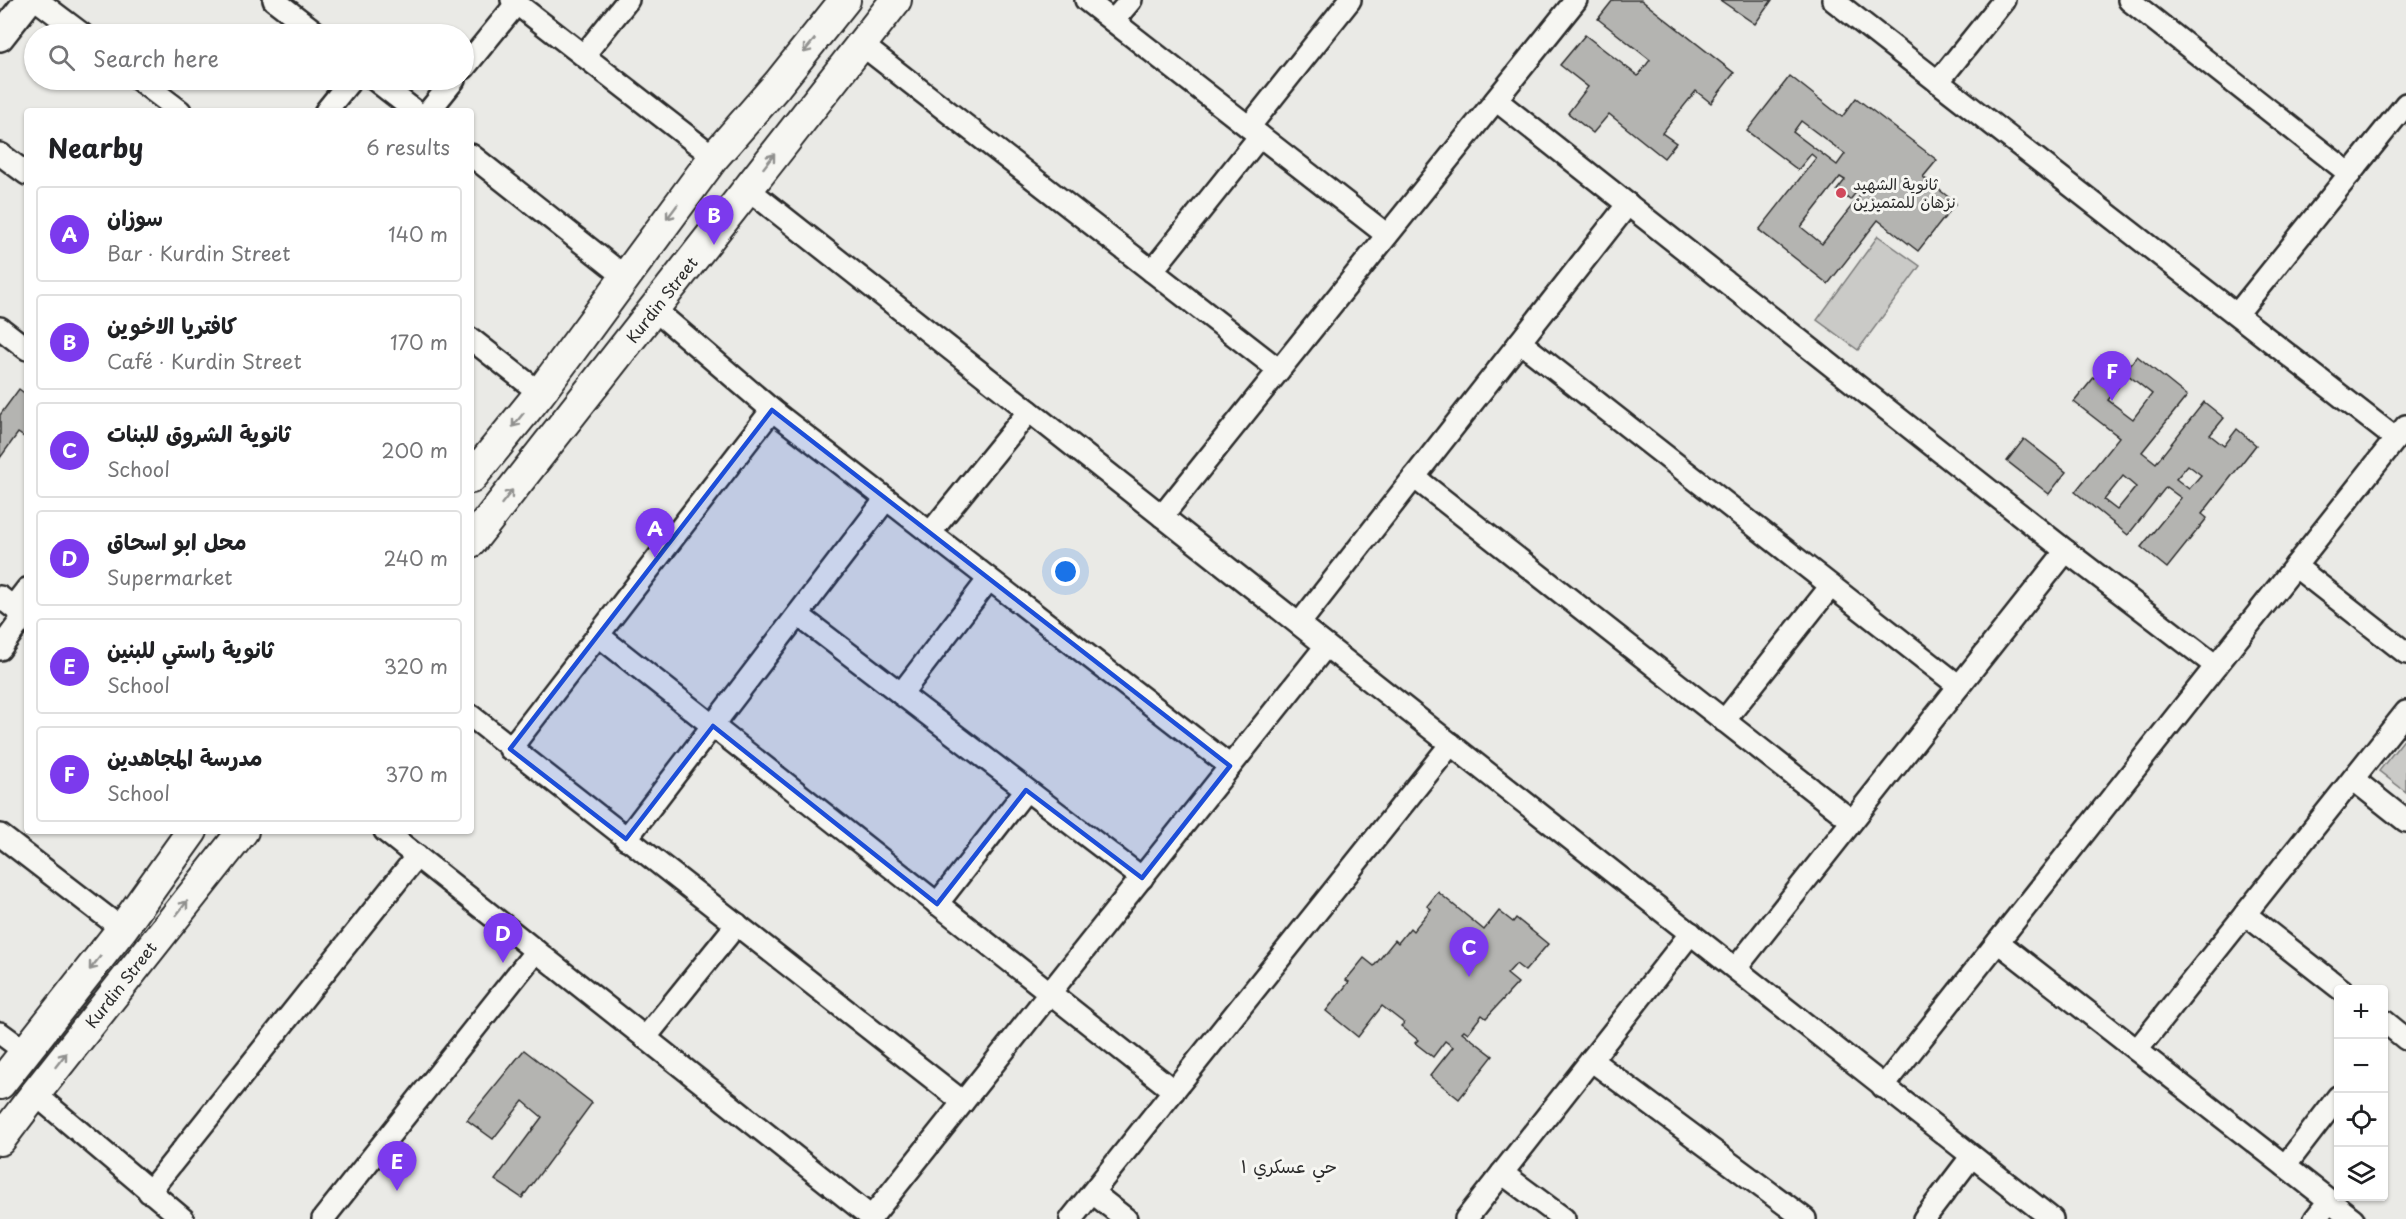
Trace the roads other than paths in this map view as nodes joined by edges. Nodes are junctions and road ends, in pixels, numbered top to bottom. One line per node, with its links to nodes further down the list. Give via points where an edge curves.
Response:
1 (29, 0): 18 (street)
2 (37, 0): 16 (street)
3 (274, 0): 17 (street)
4 (628, 0): 21 (street)
5 (845, 0): 23 (main road, one-way to 23)
6 (896, 0): 19 (main road, Kurdin Street)
7 (1086, 0): 15 (street)
8 (1131, 0): 15 (street)
9 (1350, 0): 35 (street)
10 (1576, 0): 28 (street)
11 (1833, 0): 22 (street)
12 (2004, 0): 22 (street)
13 (2129, 0): 40 (street)
14 (514, 2): 20 (street); 21 (street)
15 (1113, 21): 35 (street)
16 (69, 24)
17 (305, 24)
18 (0, 37)
19 (861, 44): 34 (main road, Kurdin Street); 44 (street)
20 (474, 55)
21 (584, 55): 38 (street)
22 (1938, 82): 47 (street)
23 (777, 85): 34 (main road); 38 (main road)
24 (153, 90): 30 (street)
25 (343, 90): 31 (street)
26 (388, 90): 32 (street)
27 (446, 90): 33 (street)
28 (1496, 100): 42 (street); 43 (street)
29 (2406, 104): 40 (street)
30 (176, 108)
31 (328, 108)
32 (411, 108)
33 (431, 108)
34 (810, 108): 41 (main road, Kurdin Street, one-way to 34)
35 (1255, 131): 43 (street); 44 (street)
36 (0, 154): 39 (street)
37 (474, 157): 45 (street)
38 (714, 157): 45 (main road, one-way to 45)
39 (24, 172)
40 (2350, 174): 47 (street)
41 (748, 189): 46 (main road, Kurdin Street); 55 (street)
42 (1628, 204): 50 (street); 63 (street)
43 (1387, 235): 52 (street)
44 (1152, 271): 52 (street)
45 (624, 276): 53 (main road)
46 (655, 310): 54 (street); 62 (main road, Kurdin Street, one-way to 46)
47 (2237, 314): 56 (street)
48 (0, 328): 51 (street)
49 (474, 341): 53 (street)
50 (1520, 342): 58 (street); 66 (street)
51 (24, 347)
52 (1279, 370): 60 (street)
53 (540, 393): 57 (main road, one-way to 57)
54 (772, 410): 59 (street); 71 (street)
55 (1029, 411): 60 (street); 61 (street)
56 (2401, 432): 64 (street)
57 (474, 474)
58 (1414, 477): 70 (street); 80 (street)
59 (886, 499): 61 (street); 69 (street)
60 (1162, 516): 70 (street)
61 (930, 533): 65 (street)
62 (474, 539)
63 (2066, 551): 75 (street); 76 (street)
64 (2295, 566): 74 (street); 75 (street)
65 (989, 579): 77 (street); 84 (street)
66 (1831, 586): 76 (street); 80 (street)
67 (24, 595): 68 (street)
68 (16, 610): 73 (street)
69 (798, 615): 77 (street); 81 (street)
70 (1299, 624): 72 (street)
71 (598, 635): 81 (street); 83 (street)
72 (1326, 646): 82 (street); 84 (street)
73 (0, 649)
74 (2406, 653)
75 (2216, 666): 101 (street)
76 (1959, 686): 88 (street)
77 (901, 694): 86 (street)
78 (2406, 712): 85 (street)
79 (474, 719): 83 (street)
80 (1724, 721): 88 (street)
81 (713, 726): 93 (street); 96 (street)
82 (1451, 744): 100 (street); 113 (street)
83 (510, 749): 93 (street)
84 (1230, 766): 95 (street)
85 (2353, 779): 87 (street); 97 (street)
86 (1026, 790): 95 (street); 96 (street)
87 (2406, 820)
88 (1852, 821): 103 (street)
89 (190, 834): 99 (main road, Kurdin Street)
90 (241, 834): 114 (main road, Kurdin Street, one-way to 90)
91 (389, 834): 94 (street)
92 (0, 835): 99 (street)
93 (626, 839): 98 (street)
94 (417, 856): 102 (street); 121 (street)
95 (1142, 878): 105 (street)
96 (937, 904): 105 (street)
97 (2246, 914): 104 (street); 108 (street)
98 (736, 924): 107 (street); 115 (street)
99 (122, 929): 109 (main road, Kurdin Street, one-way to 109)
100 (1691, 933): 103 (street); 110 (street)
101 (1998, 942): 108 (street); 112 (street)
102 (536, 951): 107 (street); 126 (street)
103 (1736, 968): 112 (street)
104 (2337, 985)
105 (1050, 993): 113 (street); 115 (street)
106 (0, 1033): 109 (street)
107 (645, 1038): 124 (street)
108 (2137, 1050): 119 (street)
109 (26, 1052): 111 (main road, Kurdin Street)
110 (1591, 1060): 120 (street); 131 (street)
111 (0, 1084)
112 (1883, 1087): 118 (street)
113 (1174, 1091): 122 (street)
114 (35, 1094): 117 (main road, Kurdin Street); 121 (street)
115 (963, 1102): 124 (street)
116 (2334, 1102): 119 (street)
117 (0, 1140)
118 (1972, 1156): 132 (street); 133 (street)
119 (2285, 1166): 123 (street)
120 (1502, 1173): 129 (street); 130 (street)
121 (149, 1192): 125 (street)
122 (1093, 1193): 127 (street); 128 (street)
123 (2329, 1200): 134 (street); 135 (street)
124 (871, 1218)
125 (183, 1219)
126 (323, 1219)
127 (1071, 1219)
128 (1126, 1219)
129 (1466, 1219)
130 (1564, 1219)
131 (1805, 1219)
132 (1924, 1219)
133 (2052, 1219)
134 (2315, 1219)
135 (2353, 1219)

